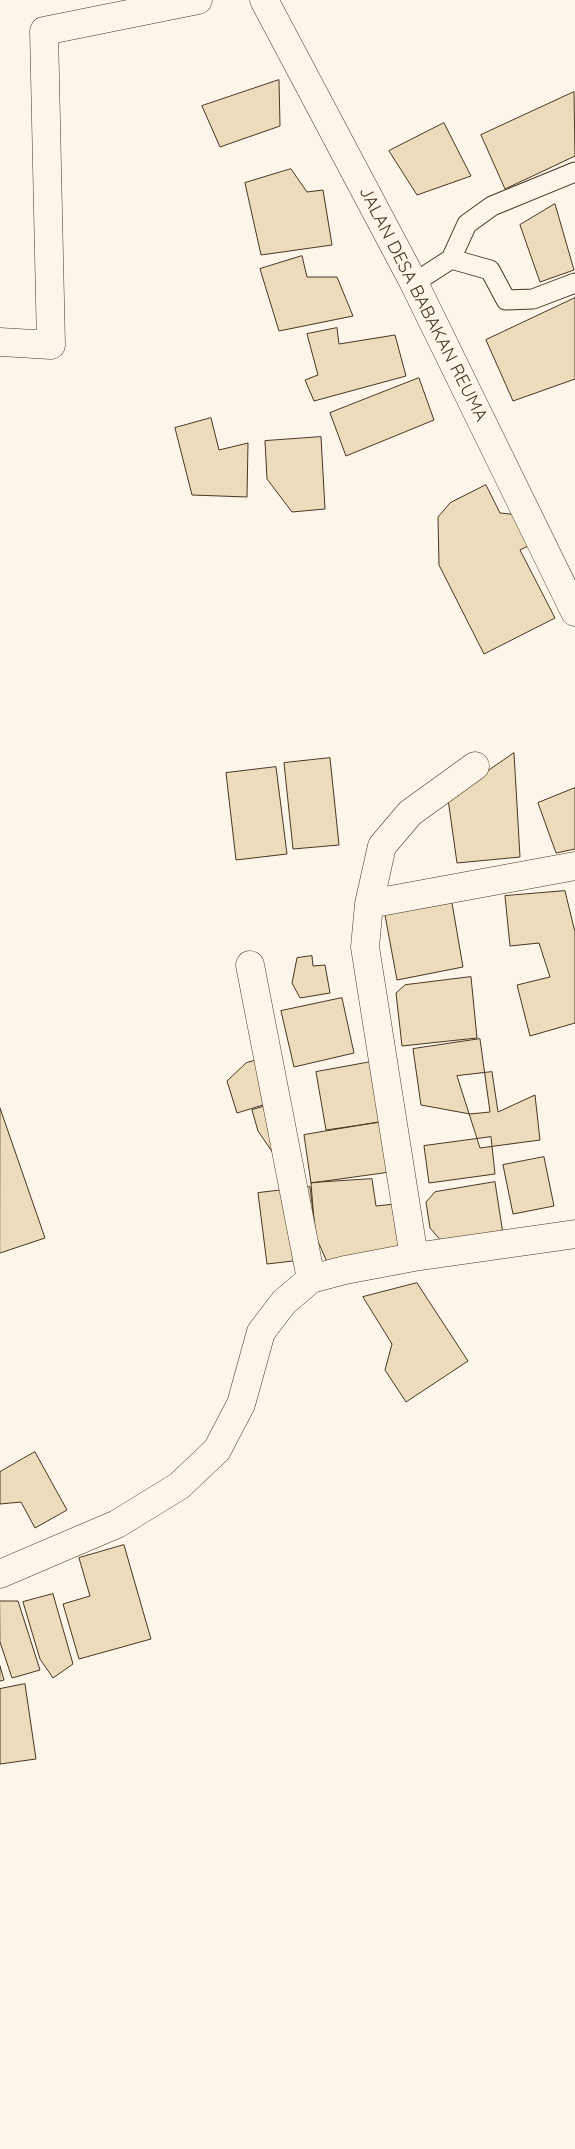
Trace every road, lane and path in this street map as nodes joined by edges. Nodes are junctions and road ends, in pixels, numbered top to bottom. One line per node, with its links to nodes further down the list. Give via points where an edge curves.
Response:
1 (198, 0): 7 (street, via 44,31 51,345)
2 (264, 0): 5 (street, JALAN DESA BABAKAN REUMA)
3 (575, 172): 4 (lane, via 492,206 467,224)
4 (451, 260): 5 (lane); 6 (lane, via 490,270 506,300 533,299)
5 (414, 283): 8 (street, JALAN DESA BABAKAN REUMA)
6 (575, 283)
7 (0, 342)
8 (575, 612)
9 (475, 766): 11 (street, via 410,814 382,846)
10 (575, 866): 11 (street)
11 (369, 904): 14 (street, via 365,947)
12 (250, 965): 15 (street)
13 (575, 1234): 14 (street)
14 (414, 1258): 15 (street)
15 (311, 1279): 16 (street, via 284,1302 262,1332 242,1404 217,1450 179,1486 117,1524)
16 (0, 1574)

